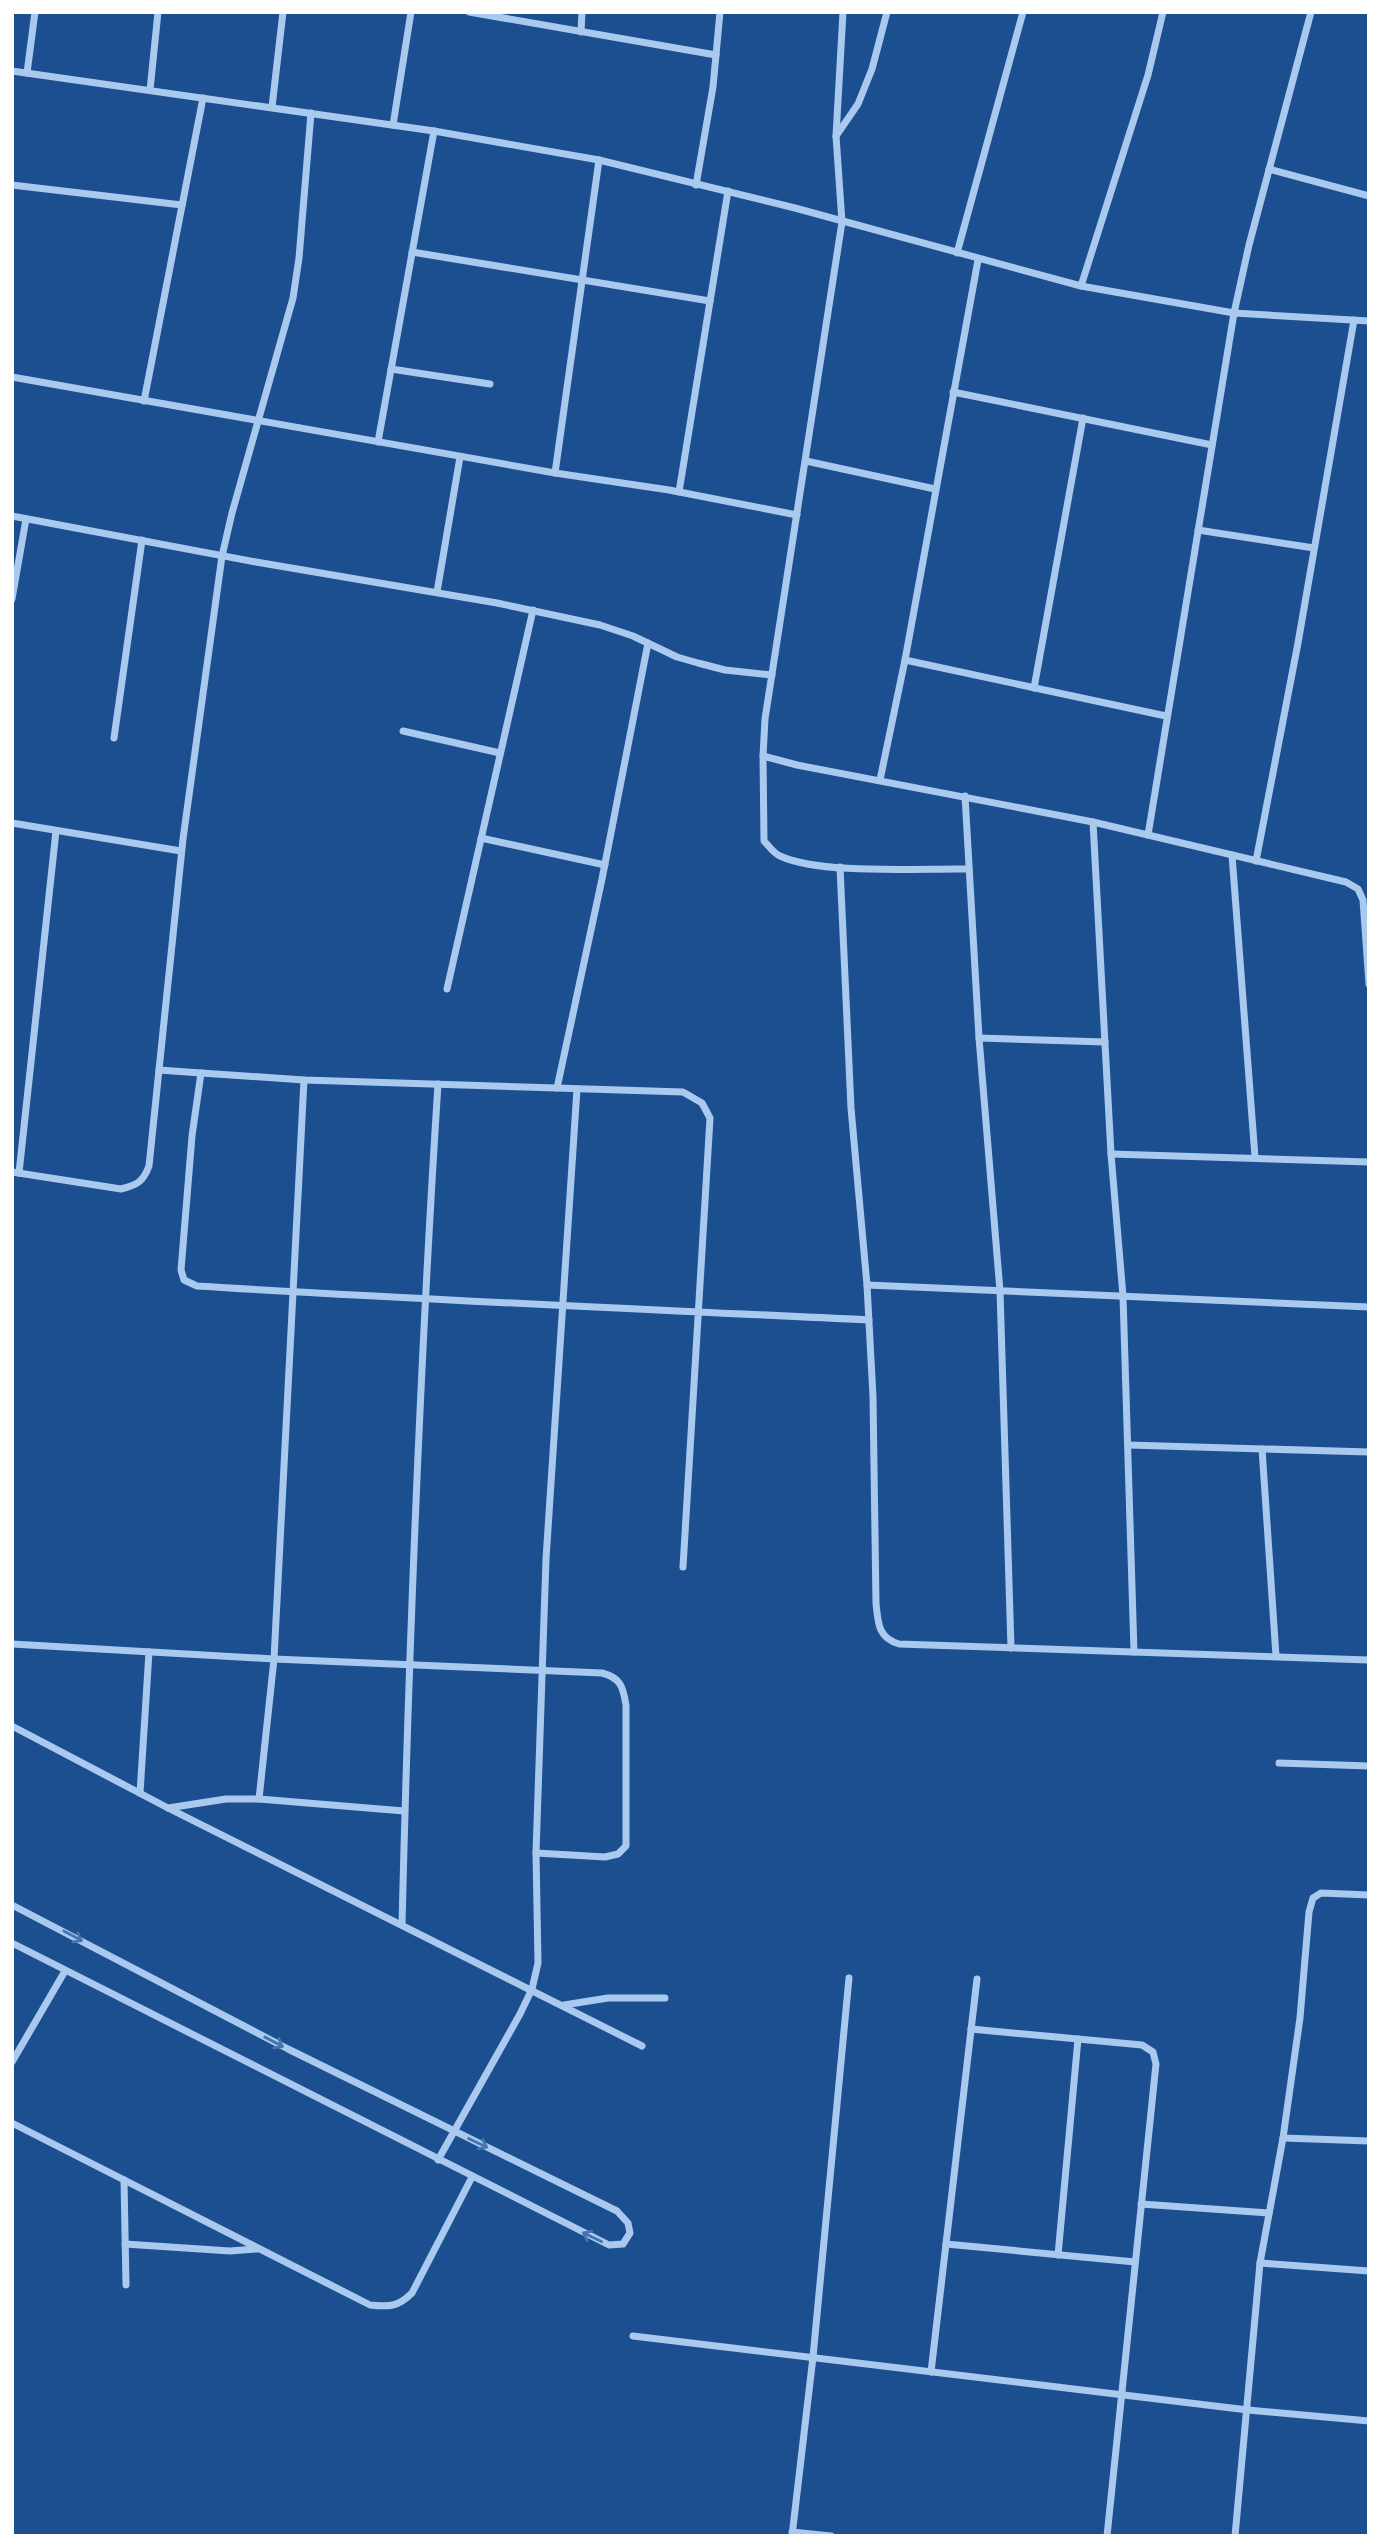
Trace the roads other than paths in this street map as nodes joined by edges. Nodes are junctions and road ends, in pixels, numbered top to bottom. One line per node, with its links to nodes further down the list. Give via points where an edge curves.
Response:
1 (35, 12): 16 (street)
2 (158, 12): 17 (street)
3 (283, 12): 19 (street)
4 (411, 12): 21 (street)
5 (468, 12): 13 (street)
6 (582, 12): 13 (street)
7 (720, 12): 14 (street)
8 (843, 12): 23 (street)
9 (887, 12): 23 (street, via 858,104)
10 (1023, 12): 33 (street)
11 (1163, 12): 36 (street, via 1148,75)
12 (1311, 12): 25 (street)
13 (581, 32): 14 (street)
14 (716, 55): 26 (street)
15 (12, 71): 16 (street)
16 (27, 73): 17 (street)
17 (150, 90): 18 (street)
18 (203, 97): 19 (street); 30 (street)
19 (272, 107): 20 (street)
20 (311, 113): 21 (street); 47 (street, via 293,298)
21 (393, 125): 22 (street)
22 (434, 131): 24 (street); 32 (street)
23 (836, 136): 31 (street)
24 (599, 160): 26 (street); 35 (street)
25 (1269, 169): 29 (street); 38 (street)
26 (696, 184): 28 (street)
27 (12, 187): 30 (street)
28 (728, 191): 31 (street); 37 (street)
29 (1369, 196)
30 (182, 205): 45 (street)
31 (842, 222): 33 (street); 51 (street)
32 (412, 252): 35 (street); 41 (street)
33 (957, 253): 34 (street)
34 (978, 260): 36 (street); 44 (street)
35 (581, 278): 37 (street); 52 (street)
36 (1081, 286): 38 (street)
37 (710, 301): 54 (street)
38 (1234, 313): 39 (street); 49 (street)
39 (1354, 320): 40 (street); 60 (street)
40 (1369, 321)
41 (391, 369): 43 (street); 48 (street)
42 (12, 377): 45 (street)
43 (490, 384)
44 (953, 392): 46 (street); 53 (street)
45 (144, 401): 47 (street)
46 (1083, 418): 49 (street); 68 (street)
47 (258, 421): 48 (street); 61 (street)
48 (378, 442): 50 (street)
49 (1212, 445): 58 (street)
50 (460, 457): 52 (street); 62 (street)
51 (806, 461): 53 (street); 55 (street)
52 (555, 473): 54 (street)
53 (935, 489): 66 (street)
54 (679, 492): 55 (street)
55 (797, 515): 67 (street)
56 (12, 516): 57 (street)
57 (26, 519): 59 (street); 63 (street)
58 (1198, 530): 60 (street); 69 (street)
59 (142, 540): 61 (street); 71 (street)
60 (1314, 548): 83 (street)
61 (222, 556): 62 (street); 81 (street)
62 (436, 592): 64 (street)
63 (12, 599)
64 (533, 610): 65 (street, via 600,625); 72 (street)
65 (648, 643): 67 (street, via 677,657 725,670); 84 (street)
66 (905, 660): 68 (street); 74 (street)
67 (772, 675): 73 (street)
68 (1034, 688): 69 (street)
69 (1166, 716): 79 (street)
70 (403, 732): 72 (street)
71 (114, 738)
72 (500, 753): 80 (street)
73 (762, 756): 74 (street); 85 (street, via 764,841 777,854 797,862)
74 (880, 780): 75 (street)
75 (965, 796): 76 (street); 86 (street)
76 (1093, 822): 79 (street); 90 (street)
77 (12, 823): 78 (street)
78 (56, 831): 81 (street); 100 (street)
79 (1148, 835): 82 (street)
80 (481, 838): 84 (street); 88 (street)
81 (181, 851): 91 (street)
82 (1232, 855): 83 (street); 98 (street)
83 (1256, 861): 87 (street, via 1346,882 1358,889 1363,900)
84 (605, 865): 95 (street)
85 (839, 867): 86 (street); 101 (street, via 850,1108)
86 (969, 869): 89 (street)
87 (1369, 984)
88 (447, 989)
89 (979, 1038): 90 (street); 102 (street)
90 (1105, 1042): 97 (street)
91 (159, 1070): 92 (street); 100 (street, via 149,1166 137,1185 121,1189)
92 (201, 1073): 93 (street); 103 (street, via 181,1251 184,1280 197,1286)
93 (304, 1080): 94 (street); 103 (street)
94 (438, 1084): 95 (street); 105 (street)
95 (557, 1088): 96 (street)
96 (577, 1089): 106 (street); 108 (street, via 683,1092 702,1103 710,1118)
97 (1111, 1154): 98 (street); 104 (street)
98 (1255, 1157): 99 (street)
99 (1369, 1162)
100 (15, 1173)
101 (867, 1285): 102 (street); 109 (street)
102 (1000, 1291): 104 (street); 115 (street)
103 (292, 1292): 105 (street); 119 (street)
104 (1123, 1296): 107 (street); 110 (street)
105 (424, 1298): 106 (street); 121 (street)
106 (562, 1305): 108 (street); 122 (street)
107 (1369, 1307)
108 (700, 1311): 109 (street); 113 (street)
109 (869, 1320): 115 (street, via 878,1625 889,1641 899,1644)
110 (1128, 1445): 111 (street); 117 (street)
111 (1262, 1449): 112 (street); 118 (street)
112 (1369, 1452)
113 (683, 1567)
114 (12, 1644): 116 (street)
115 (1011, 1648): 117 (street)
116 (149, 1652): 119 (street); 126 (street)
117 (1135, 1652): 118 (street)
118 (1276, 1656): 120 (street)
119 (274, 1659): 121 (street); 127 (street)
120 (1369, 1660)
121 (408, 1665): 122 (street); 129 (street)
122 (541, 1670): 130 (street); 130 (street, via 602,1673 622,1684 628,1838 618,1854 605,1857)
123 (12, 1726): 126 (street)
124 (1279, 1763): 125 (street)
125 (1369, 1766)
126 (140, 1793): 128 (street)
127 (259, 1799): 128 (street); 129 (street)
128 (167, 1808): 133 (street)
129 (404, 1811): 133 (street)
130 (536, 1853): 138 (street, via 538,1963)
131 (1369, 1895): 147 (street, via 1321,1892 1309,1912)
132 (12, 1905): 146 (street, one-way to 146)
133 (401, 1923): 138 (street)
134 (12, 1943): 135 (street)
135 (65, 1970): 144 (street); 149 (street)
136 (849, 1978): 163 (street)
137 (976, 1979): 141 (street)
138 (532, 1989): 140 (street); 146 (street)
139 (664, 1998): 140 (street, via 608,1998)
140 (564, 2006): 143 (street)
141 (971, 2029): 142 (street); 155 (street)
142 (1078, 2039): 152 (street, via 1142,2045 1153,2052 1156,2064); 157 (street)
143 (642, 2046)
144 (12, 2062)
145 (12, 2123): 151 (street)
146 (455, 2131): 149 (street); 150 (street, one-way to 150, via 617,2211 630,2233 623,2244 609,2245)
147 (1283, 2138): 148 (street); 153 (street)
148 (1369, 2141)
149 (438, 2160): 150 (street)
150 (472, 2177): 156 (street, via 412,2293 401,2304 370,2305)
151 (124, 2180): 154 (street); 156 (street)
152 (1141, 2204): 153 (street); 158 (street)
153 (1269, 2213): 159 (street)
154 (125, 2244): 156 (street); 161 (street)
155 (946, 2244): 157 (street); 164 (street)
156 (259, 2249)
157 (1058, 2255): 158 (street)
158 (1135, 2262): 165 (street)
159 (1261, 2263): 160 (street); 166 (street)
160 (1369, 2271)
161 (126, 2286)
162 (633, 2336): 163 (street)
163 (813, 2357): 164 (street); 168 (street)
164 (931, 2372): 165 (street)
165 (1121, 2395): 166 (street); 170 (street)
166 (1248, 2410): 167 (street); 171 (street)
167 (1369, 2421)
168 (792, 2534): 169 (street)
169 (831, 2536)
170 (1107, 2536)
171 (1235, 2536)

